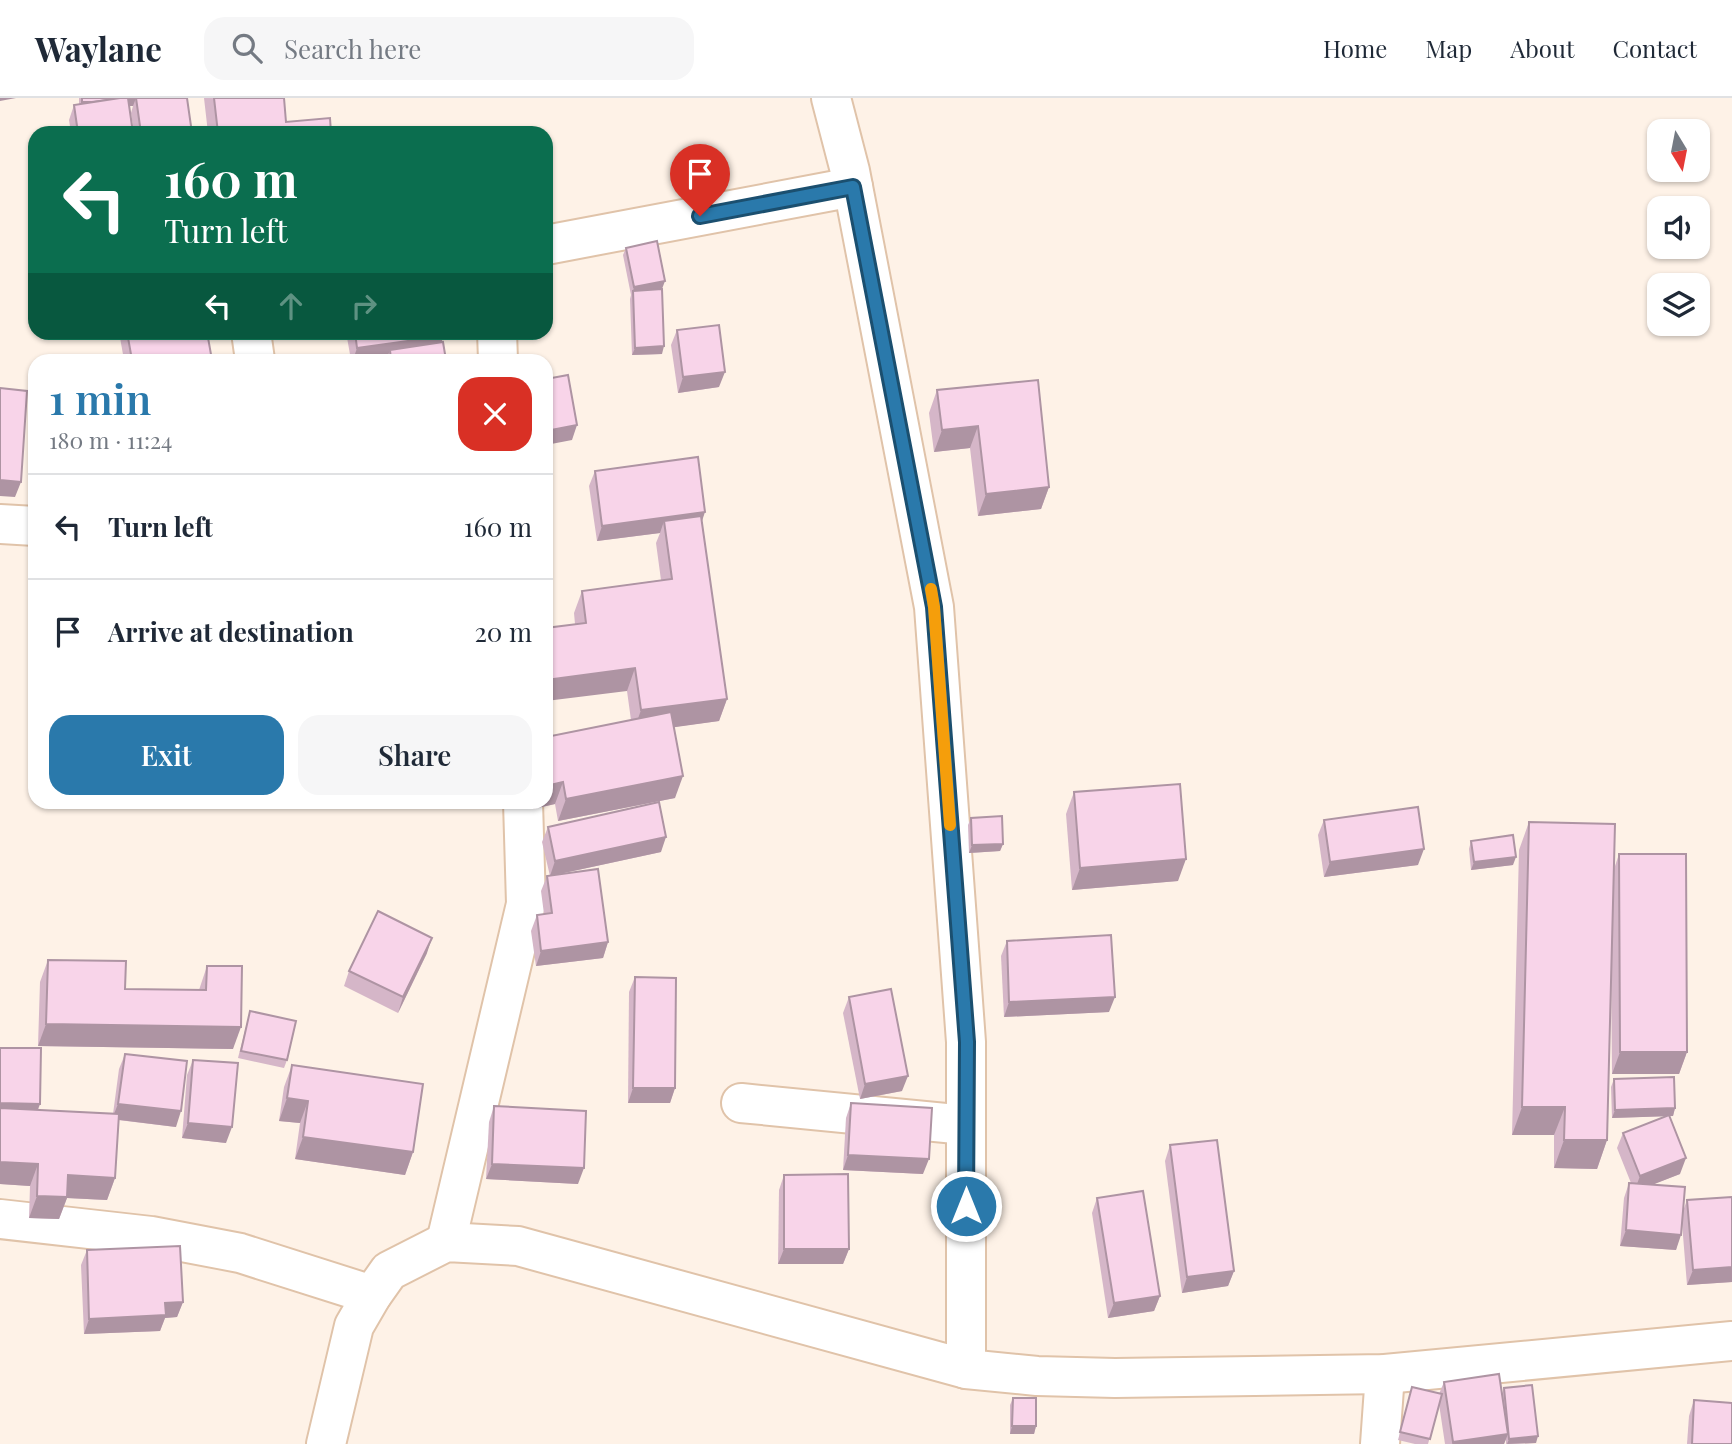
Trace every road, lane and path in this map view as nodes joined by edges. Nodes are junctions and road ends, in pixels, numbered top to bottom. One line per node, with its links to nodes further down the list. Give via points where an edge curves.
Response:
1 (831, 98): 2 (street)
2 (853, 187): 3 (street); 8 (street, via 934,607 967,1042)
3 (553, 244)
4 (0, 524): 5 (street)
5 (28, 526)
6 (523, 809): 10 (street, via 526,904)
7 (741, 1103): 8 (street)
8 (966, 1125): 13 (street)
9 (0, 1219): 11 (street, via 151,1236 240,1253)
10 (446, 1242): 11 (street, via 389,1271); 13 (street, via 518,1246)
11 (372, 1295): 15 (street, via 354,1326)
12 (1732, 1341): 14 (street)
13 (966, 1369): 14 (street, via 1115,1378)
14 (1385, 1374): 16 (street)
15 (326, 1444)
16 (1380, 1444)

